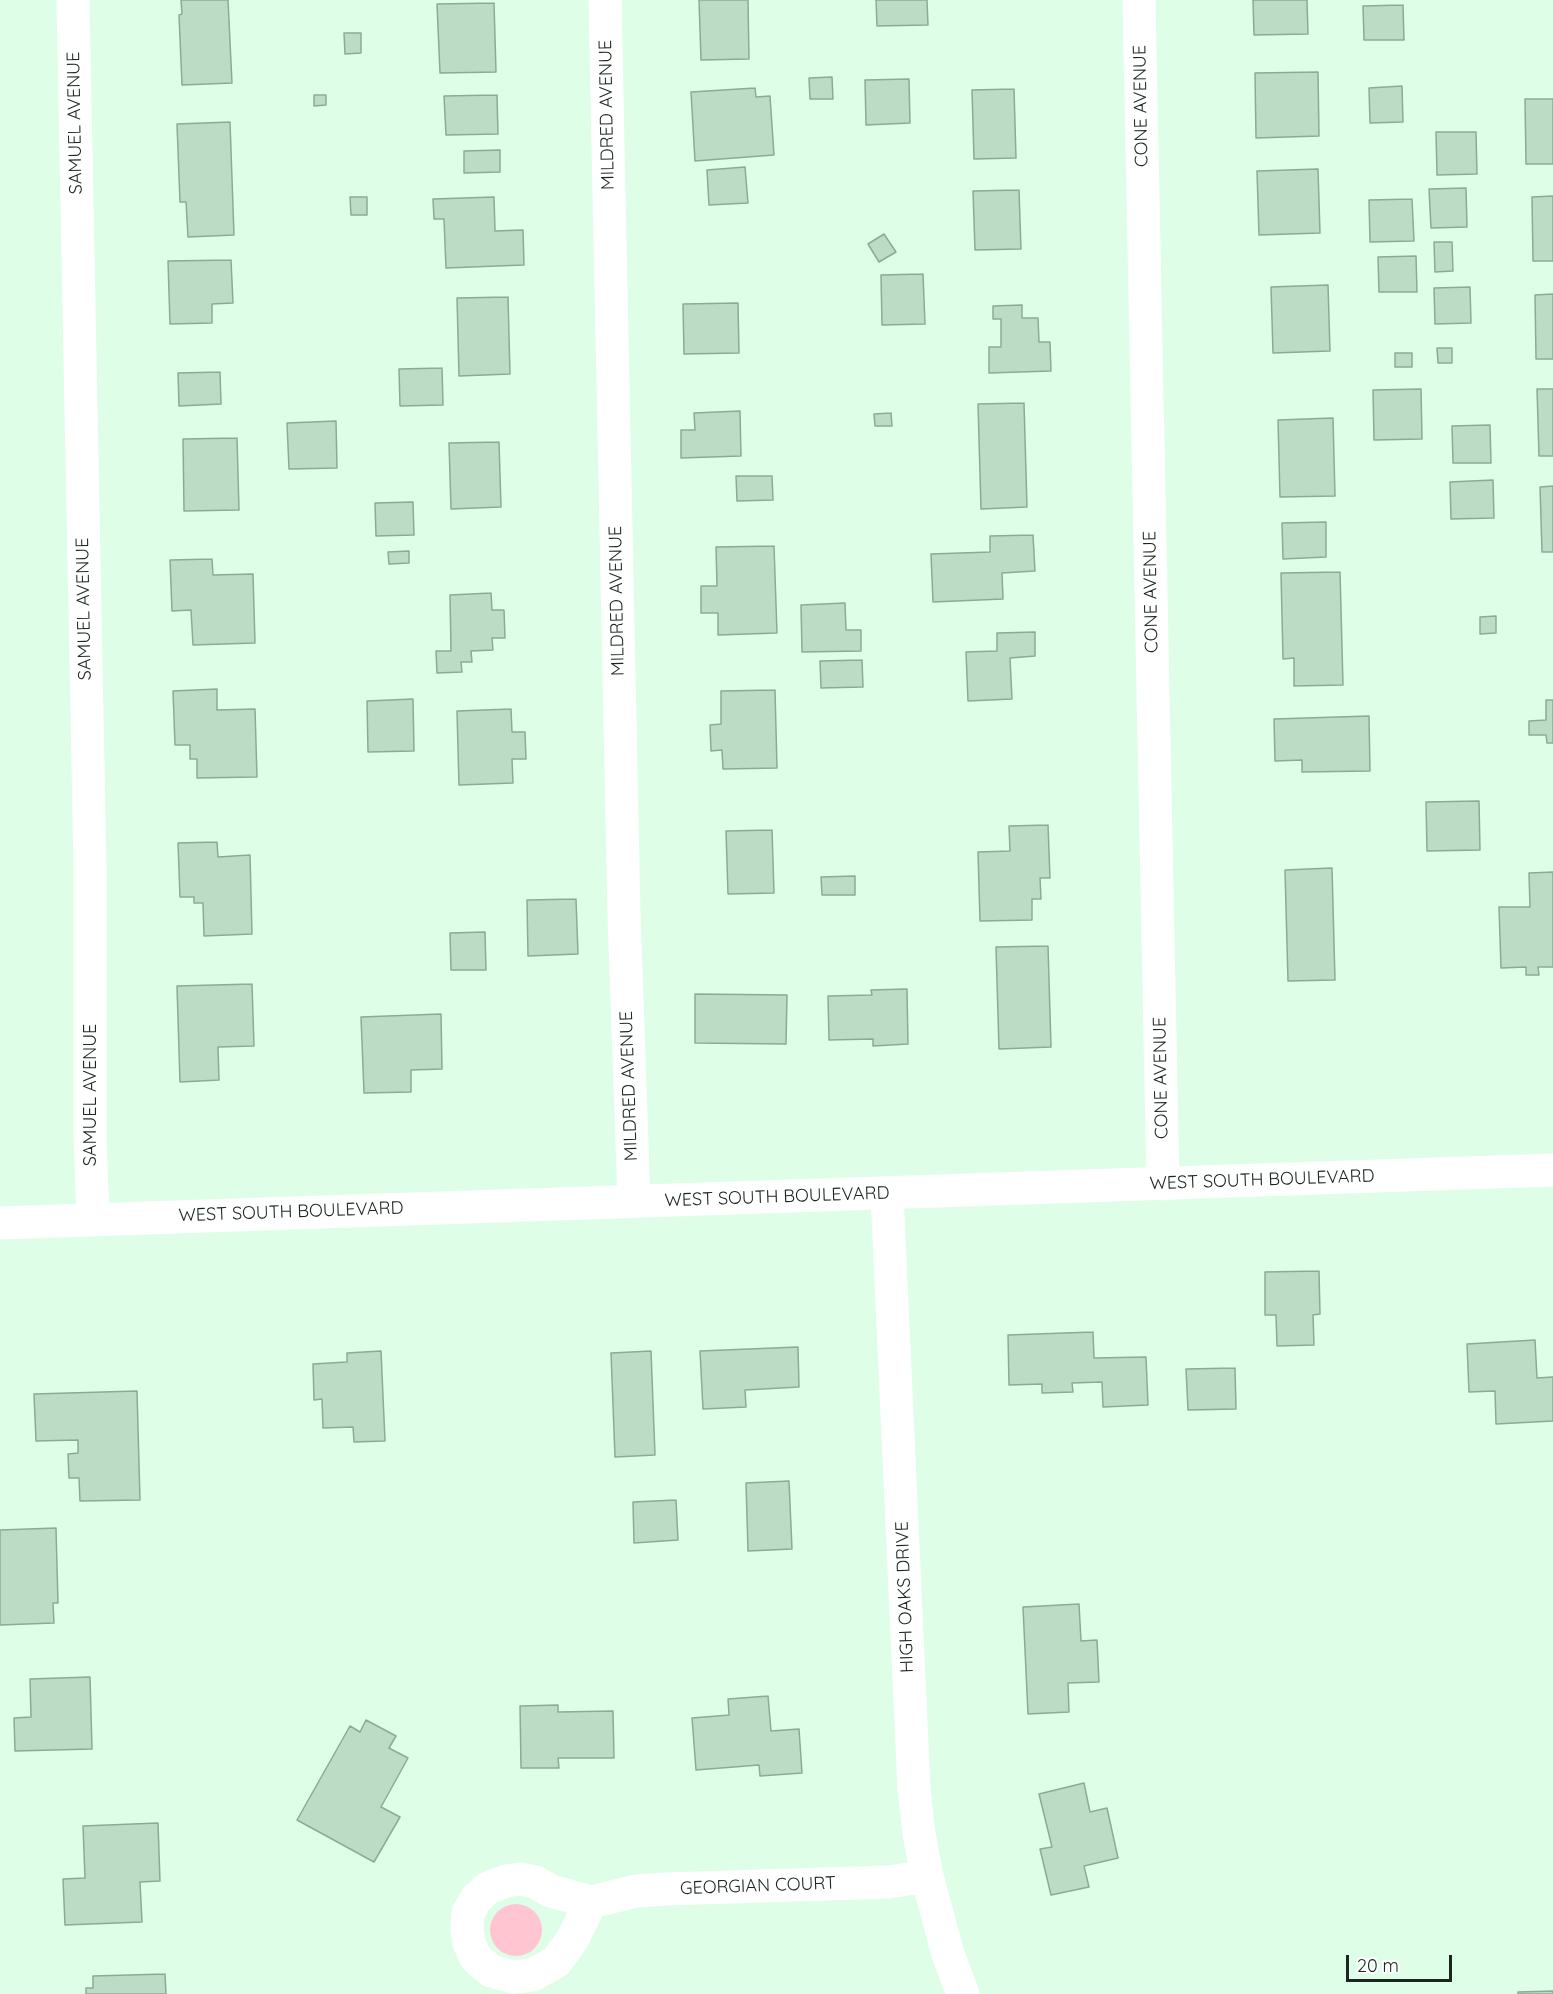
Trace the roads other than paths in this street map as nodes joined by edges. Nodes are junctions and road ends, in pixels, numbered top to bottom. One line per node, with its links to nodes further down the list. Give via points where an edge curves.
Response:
1 (73, 0): 8 (street, SAMUEL AVENUE)
2 (604, 0): 7 (street, MILDRED AVENUE)
3 (1139, 0): 5 (street, CONE AVENUE)
4 (1553, 1170): 5 (street, WEST SOUTH BOULEVARD)
5 (1163, 1184): 6 (street, WEST SOUTH BOULEVARD)
6 (887, 1193): 7 (street, WEST SOUTH BOULEVARD); 10 (street, HIGH OAKS DRIVE, via 910,1735)
7 (634, 1201): 8 (street, WEST SOUTH BOULEVARD)
8 (93, 1218): 9 (street, WEST SOUTH BOULEVARD)
9 (0, 1223)
10 (927, 1876): 11 (street, GEORGIAN COURT, via 889,1882 636,1891); 12 (street, HIGH OAKS DRIVE)
11 (591, 1902)
12 (963, 1994)

